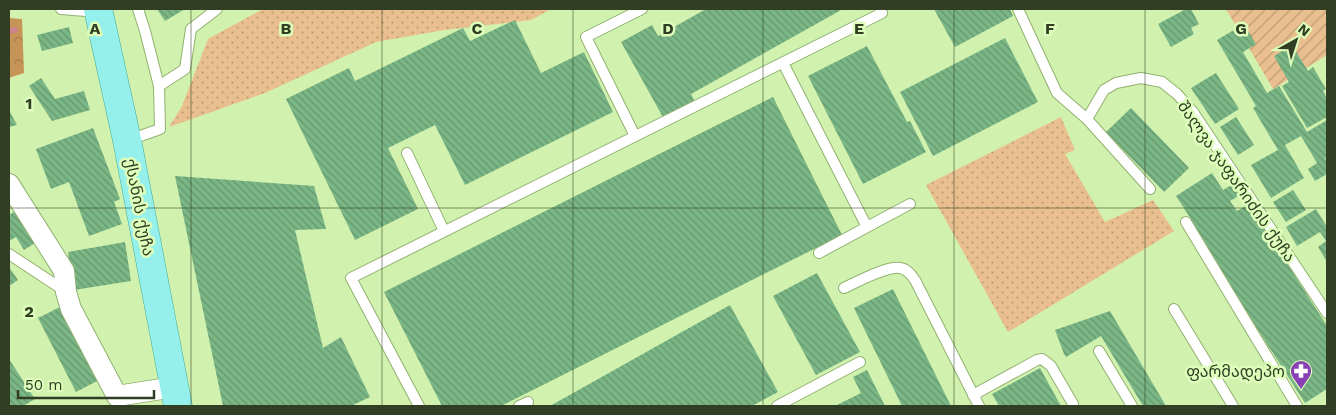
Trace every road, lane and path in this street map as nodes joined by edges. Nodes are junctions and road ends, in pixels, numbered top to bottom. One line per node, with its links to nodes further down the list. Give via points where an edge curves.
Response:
1 (61, 9): 7 (lane)
2 (138, 9): 9 (lane)
3 (217, 9): 9 (lane, via 191,29 185,69)
4 (642, 9): 11 (lane, via 586,37)
5 (880, 9): 8 (lane, via 882,13)
6 (1018, 9): 10 (lane, via 1057,93)
7 (98, 10): 12 (main road, ქსანის ქუჩა)
8 (783, 63): 11 (lane); 18 (lane)
9 (159, 86): 12 (lane, via 160,129)
10 (1087, 119): 15 (lane); 25 (lane, შალვა ჯაფარიძის ქუჩა, via 1104,90 1116,82 1141,78 1162,82 1177,94 1193,112)
11 (635, 136): 19 (lane)
12 (127, 140): 29 (main road, ქსანის ქუჩა)
13 (407, 153): 19 (lane)
14 (9, 184): 23 (street, via 64,271)
15 (1150, 189)
16 (910, 204): 18 (lane)
17 (1186, 222): 36 (lane)
18 (867, 227): 20 (lane)
19 (444, 231): 31 (lane, via 351,278)
20 (819, 253)
21 (9, 254): 23 (lane)
22 (844, 288): 28 (lane, via 886,270 901,268 909,271)
23 (66, 292): 29 (street, via 71,309 117,396)
24 (1174, 309): 35 (lane)
25 (1327, 313)
26 (1098, 351): 34 (lane)
27 (860, 362): 32 (lane)
28 (973, 395): 30 (lane, via 1042,359 1051,366); 33 (lane)
29 (176, 397)
30 (1073, 404)
31 (419, 406)
32 (777, 406)
33 (979, 406)
34 (1132, 406)
35 (1233, 406)
36 (1297, 406)

